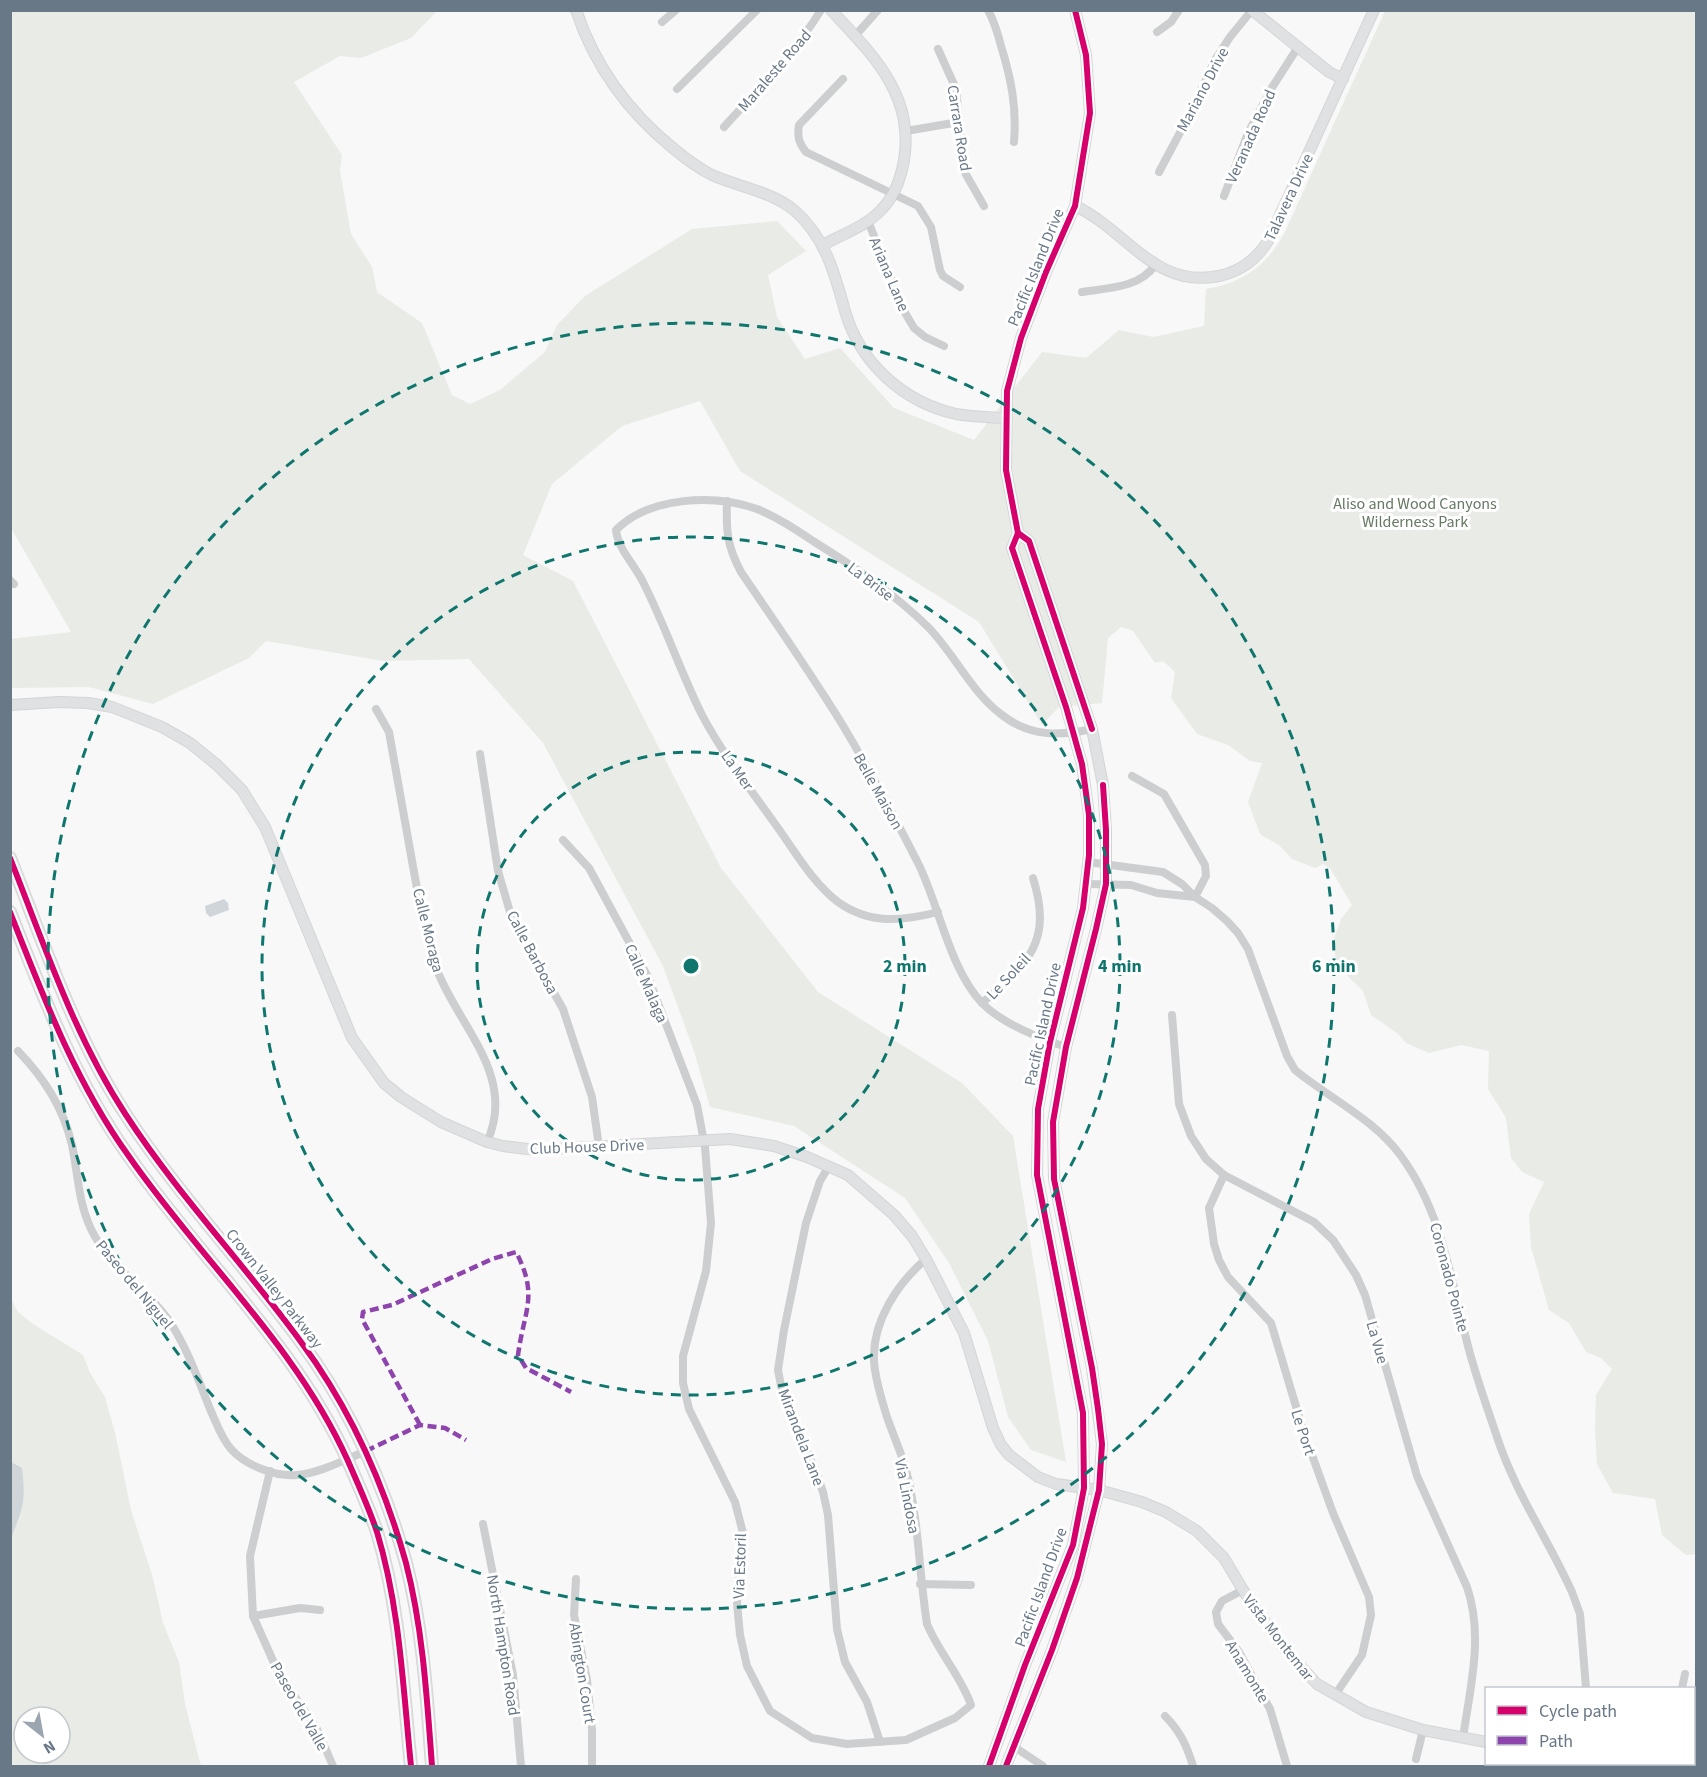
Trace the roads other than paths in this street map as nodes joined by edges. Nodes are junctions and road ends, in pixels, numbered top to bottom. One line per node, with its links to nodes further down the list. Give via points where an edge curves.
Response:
1 (576, 10): 30 (street, via 596,59 636,116 710,174 774,197 794,210)
2 (676, 10): 12 (street)
3 (757, 10): 19 (street)
4 (821, 10): 21 (street, Maraleste Road, via 788,56)
5 (831, 10): 14 (street)
6 (878, 10): 14 (street)
7 (988, 10): 23 (street, via 1011,77 1016,117)
8 (1076, 10): 27 (street, Pacific Island Drive, via 1086,56 1090,113)
9 (1179, 10): 13 (street)
10 (1374, 10): 18 (street, Talavera Drive)
11 (1252, 11): 15 (street); 24 (street, Mariano Drive, via 1215,60)
12 (662, 22)
13 (1157, 32)
14 (855, 36): 22 (street, via 875,59 897,96)
15 (1298, 47): 18 (street); 26 (street, Veranada Road, via 1270,89 1248,133)
16 (938, 49): 20 (street, Carrara Road, via 956,89)
17 (843, 79): 25 (street, via 799,125 800,144 806,152)
18 (1343, 79): 31 (street, Talavera Drive, via 1260,254 1243,267 1204,279 1183,278)
19 (677, 89)
20 (959, 122): 22 (street); 28 (street, Carrara Road, via 964,171)
21 (724, 127)
22 (906, 131): 25 (street, via 902,170)
23 (1014, 142)
24 (1159, 172)
25 (892, 195): 29 (street); 32 (street, via 918,207 927,218 940,270)
26 (1224, 196)
27 (1075, 206): 31 (street, Talavera Drive, via 1093,214); 35 (street, Pacific Island Drive, via 1021,338 1007,391)
28 (984, 207)
29 (868, 221): 30 (street); 34 (street, Ariana Lane, via 914,328)
30 (823, 245): 35 (street, via 851,328 863,350 892,383 912,398 936,408)
31 (1155, 265): 33 (street, via 1149,275 1134,283)
32 (960, 287)
33 (1082, 292)
34 (944, 346)
35 (1006, 418): 38 (street, Pacific Island Drive, via 1007,478)
36 (727, 501): 37 (street, La Brise, via 671,503 645,511); 42 (street, La Brise, via 784,522 885,590 928,628 1002,716 1045,734); 54 (street, Belle Maison, via 726,530 732,556 842,724 927,880)
37 (616, 530): 54 (street, La Mer, via 617,540 642,580 715,738 812,874 838,902 875,918 902,920)
38 (1018, 533): 41 (street, Pacific Island Drive, via 1029,541); 42 (street, Pacific Island Drive, via 1012,548)
39 (10, 705): 61 (street, Club House Drive, via 59,702 112,707 162,727 218,765 242,790 264,827 343,1021 368,1063 384,1083 420,1110)
40 (376, 709): 61 (street, Calle Moraga, via 389,732 437,969 488,1064 495,1086 495,1121)
41 (1092, 729): 42 (street, La Brise); 48 (street, Pacific Island Drive, via 1103,785)
42 (1074, 733): 47 (street, Pacific Island Drive, via 1089,815)
43 (480, 754): 62 (street, Calle Barbosa, via 498,871 512,919 567,1018 592,1097)
44 (1132, 776): 52 (street, via 1164,794 1205,865 1206,876)
45 (562, 840): 60 (street, Calle Malaga, via 589,868 648,977 697,1105)
46 (10, 858): 66 (main road, Crown Valley Parkway, via 69,1008 109,1087 145,1143 302,1343 343,1406)
47 (1088, 862): 48 (street, Coronado Pointe); 50 (street, Pacific Island Drive)
48 (1106, 865): 51 (street, Pacific Island Drive); 52 (street, Coronado Pointe, via 1163,872)
49 (1033, 878): 55 (street, Le Soleil, via 1041,922 1035,946 1008,981)
50 (1087, 884): 51 (street, Coronado Pointe); 57 (street, Pacific Island Drive)
51 (1106, 884): 52 (street, Coronado Pointe); 58 (street, Pacific Island Drive)
52 (1195, 897): 79 (street, Coronado Pointe, via 1227,921 1248,949 1295,1070 1387,1141 1429,1204 1504,1459 1561,1567 1580,1614)
53 (10, 912): 67 (main road, Crown Valley Parkway, via 76,1069 110,1128 288,1360 321,1408)
54 (939, 912): 55 (street, Belle Maison, via 958,965)
55 (982, 1003): 57 (street, Belle Maison, via 1006,1021)
56 (1173, 1016): 64 (street, La Vue, via 1179,1104 1191,1136 1206,1159)
57 (1050, 1042): 58 (street, Belle Maison); 69 (street, Pacific Island Drive, via 1038,1109 1037,1175 1083,1413)
58 (1066, 1047): 70 (street, Pacific Island Drive, via 1053,1122 1054,1179 1092,1368 1102,1443)
59 (18, 1051): 68 (street, Paseo del Niguel, via 48,1087 64,1118 83,1210 100,1246 170,1322 230,1449)
60 (703, 1140): 62 (street, Club House Drive); 63 (street, Club House Drive, via 730,1139 774,1146); 87 (street, Via Estoril, via 711,1224 706,1271 683,1356 683,1383 689,1409 735,1502 743,1533 737,1603 747,1666 770,1711 812,1738 847,1744)
61 (487, 1142): 62 (street, Club House Drive, via 535,1150)
62 (599, 1147)
63 (829, 1167): 65 (street, Club House Drive, via 848,1176 894,1215); 87 (street, Mirandela Lane, via 820,1181 806,1223 778,1370 789,1412 823,1492 837,1629 845,1662 867,1702)
64 (1224, 1175): 81 (street, Le Port, via 1209,1208 1219,1260 1228,1277 1271,1323 1306,1440 1369,1597 1371,1615 1362,1655); 86 (street, La Vue, via 1314,1222 1346,1257 1365,1295 1417,1476 1473,1606 1477,1640)
65 (926, 1259): 69 (street, Club House Drive, via 964,1333 1001,1445 1038,1477); 73 (street, Via Lindosa, via 909,1274 889,1304 880,1323 873,1360 906,1471)
66 (366, 1451): 67 (street, Paseo del Niguel); 93 (main road, Crown Valley Parkway, via 406,1565 418,1627)
67 (347, 1458): 68 (street, Paseo del Niguel, via 298,1475); 92 (main road, Crown Valley Parkway, via 376,1531 386,1569)
68 (270, 1472): 77 (street, Paseo del Valle, via 250,1556)
69 (1084, 1488): 70 (street, Club House Drive); 84 (street, Pacific Island Drive, via 1073,1545)
70 (1099, 1490): 75 (street, Vista Montemar, via 1166,1512 1197,1531 1224,1558); 89 (street, Pacific Island Drive, via 1077,1578)
71 (483, 1524): 94 (street, North Hampton Road, via 513,1675)
72 (576, 1579): 95 (street, Abington Court, via 574,1615 587,1680)
73 (920, 1584): 74 (street); 82 (street, Via Lindosa, via 927,1624 965,1687)
74 (971, 1586)
75 (1243, 1590): 81 (street, Vista Montemar, via 1298,1665); 100 (street, Anamonte, via 1222,1601 1216,1612 1218,1624 1239,1652 1270,1709)
76 (321, 1611): 77 (street, via 300,1608)
77 (253, 1616): 91 (street, Paseo del Valle, via 278,1672 317,1729)
78 (1685, 1674): 80 (street)
79 (1586, 1687)
80 (1682, 1687)
81 (1335, 1695): 85 (street, Vista Montemar, via 1366,1712)
82 (971, 1705): 87 (street, Via Estoril, via 954,1718 906,1740)
83 (1165, 1716): 99 (street, via 1183,1739)
84 (1006, 1718): 89 (street); 96 (street, Pacific Island Drive)
85 (1423, 1730): 86 (street, Vista Montemar); 90 (street)
86 (1463, 1738): 88 (street, Vista Montemar)
87 (880, 1742)
88 (1485, 1742)
89 (1012, 1746): 96 (street); 97 (street, Pacific Island Drive); 98 (street)
90 (1416, 1759)
91 (333, 1767)
92 (411, 1767)
93 (432, 1767)
94 (521, 1767)
95 (592, 1767)
96 (990, 1767)
97 (1006, 1767)
98 (1043, 1767)
99 (1193, 1767)
100 (1287, 1767)

